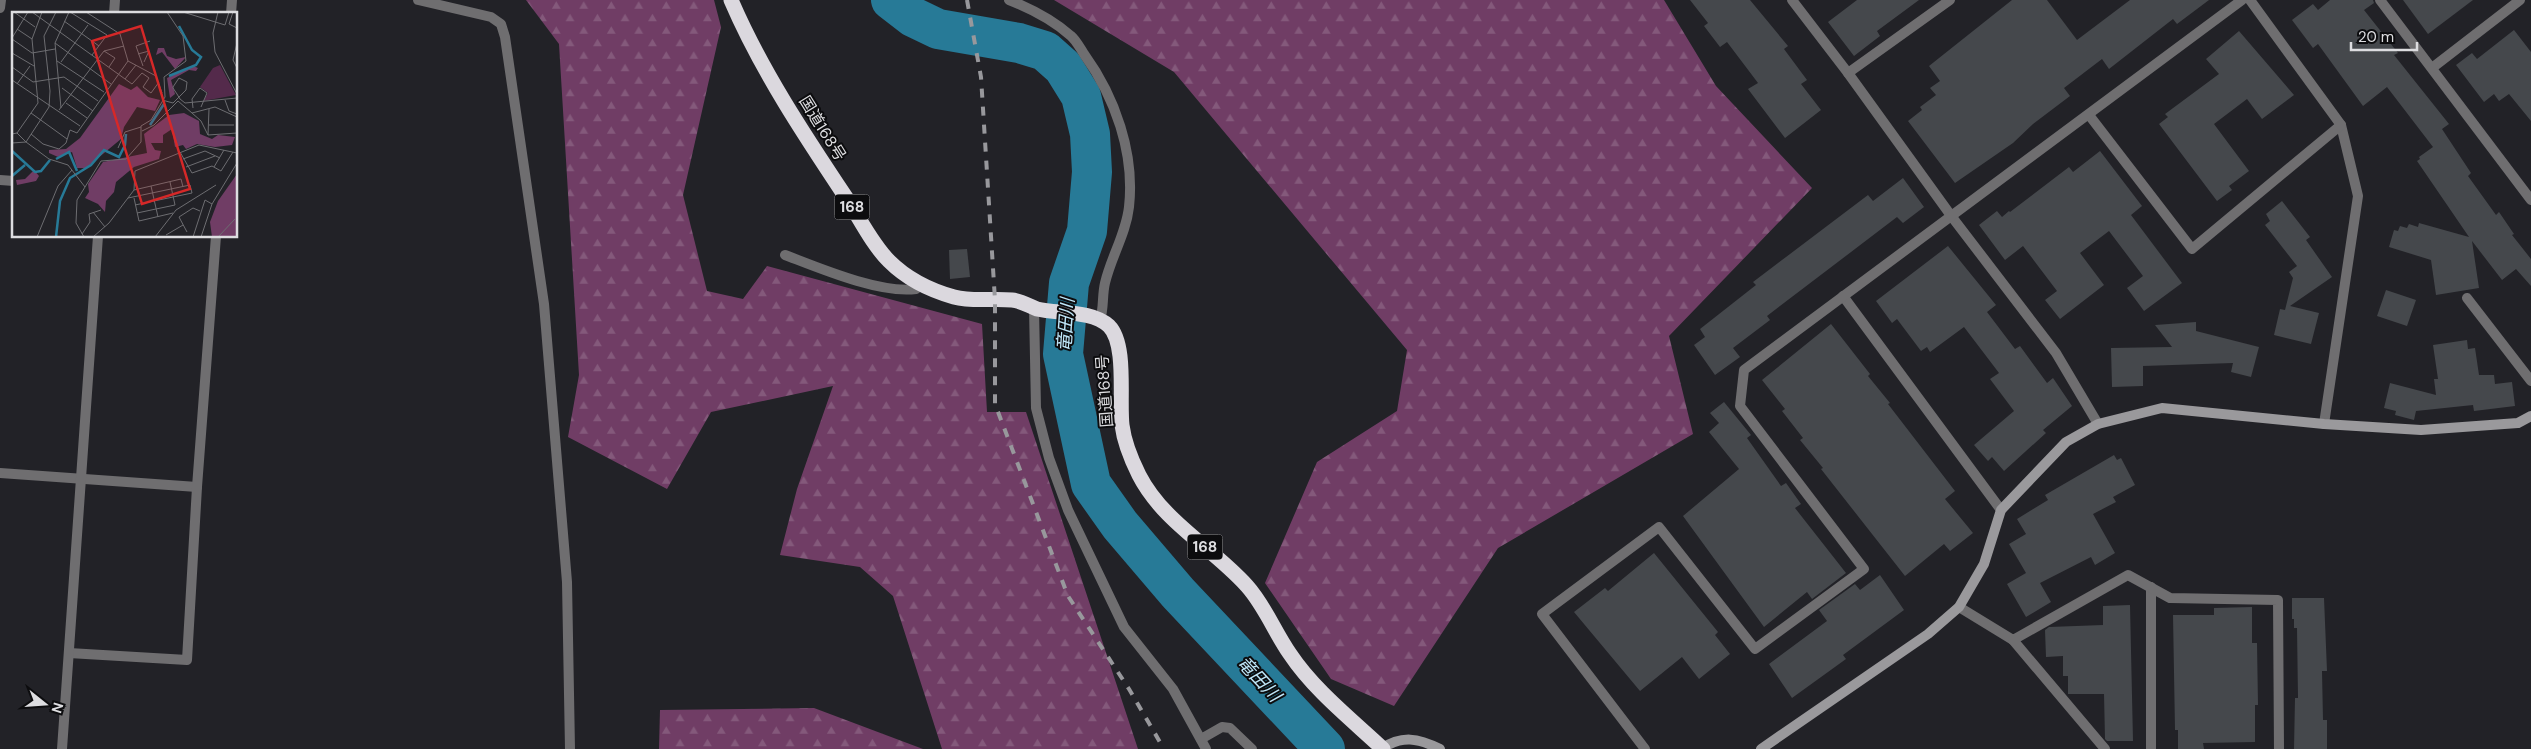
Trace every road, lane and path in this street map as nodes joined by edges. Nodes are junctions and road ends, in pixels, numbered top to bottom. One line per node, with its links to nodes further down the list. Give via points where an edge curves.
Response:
1 (1, 0): 11 (street)
2 (418, 0): 40 (street, via 491,16 501,24 505,37 544,304 567,582)
3 (732, 0): 21 (highway, 国道168号 / 168, via 763,63 812,147 881,250 903,274)
4 (1009, 0): 25 (street, via 1037,10 1072,36 1099,74 1117,115 1129,176 1129,207)
5 (1792, 0): 13 (street)
6 (1950, 0): 13 (street)
7 (2242, 0): 14 (street)
8 (2250, 0): 15 (street)
9 (2380, 0): 12 (street)
10 (2520, 0): 12 (street)
11 (0, 8)
12 (2432, 68): 16 (street)
13 (1848, 73): 17 (street)
14 (2089, 115): 15 (street, via 2192,249); 17 (street)
15 (2341, 125): 29 (street, via 2358,196)
16 (2531, 200)
17 (1952, 218): 22 (street); 28 (street, via 2056,353)
18 (98, 238): 31 (street)
19 (216, 238): 32 (street)
20 (785, 255): 21 (street, via 833,273 896,289 916,289)
21 (920, 284): 24 (highway, 国道168号 / 168, via 953,297 1013,300)
22 (1843, 296): 33 (street); 45 (street, via 1744,370 1740,406 1864,569 1755,649 1659,527 1542,614)
23 (2467, 298): 26 (street)
24 (1034, 308): 25 (highway, 国道168号 / 168); 38 (street, via 1036,408 1049,458 1068,510 1124,627 1172,690)
25 (1096, 319): 43 (highway, 国道168号 / 168, via 1108,324 1117,336 1122,427 1150,494 1252,591 1290,655 1308,677)
26 (2531, 381)
27 (2531, 416): 29 (street, via 2518,423 2421,430)
28 (2098, 424): 29 (street, via 2162,408); 33 (street, via 2066,442)
29 (2324, 424)
30 (0, 473): 31 (street)
31 (81, 479): 32 (street); 37 (street)
32 (196, 487): 37 (street, via 187,660)
33 (2001, 510): 35 (street, via 1984,564)
34 (2151, 587): 36 (street, via 2128,574); 48 (street); 49 (street, via 2170,598 2278,600)
35 (1960, 607): 36 (street); 46 (street, via 1928,634)
36 (2013, 640): 47 (street)
37 (69, 653): 39 (street)
38 (1201, 739): 41 (street); 42 (street, via 1222,726 1230,728)
39 (62, 749)
40 (570, 749)
41 (1206, 749)
42 (1252, 749)
43 (1382, 749): 44 (street, via 1395,740 1409,738)
44 (1440, 749)
45 (1645, 749)
46 (1761, 749)
47 (2105, 749)
48 (2151, 749)
49 (2279, 749)

